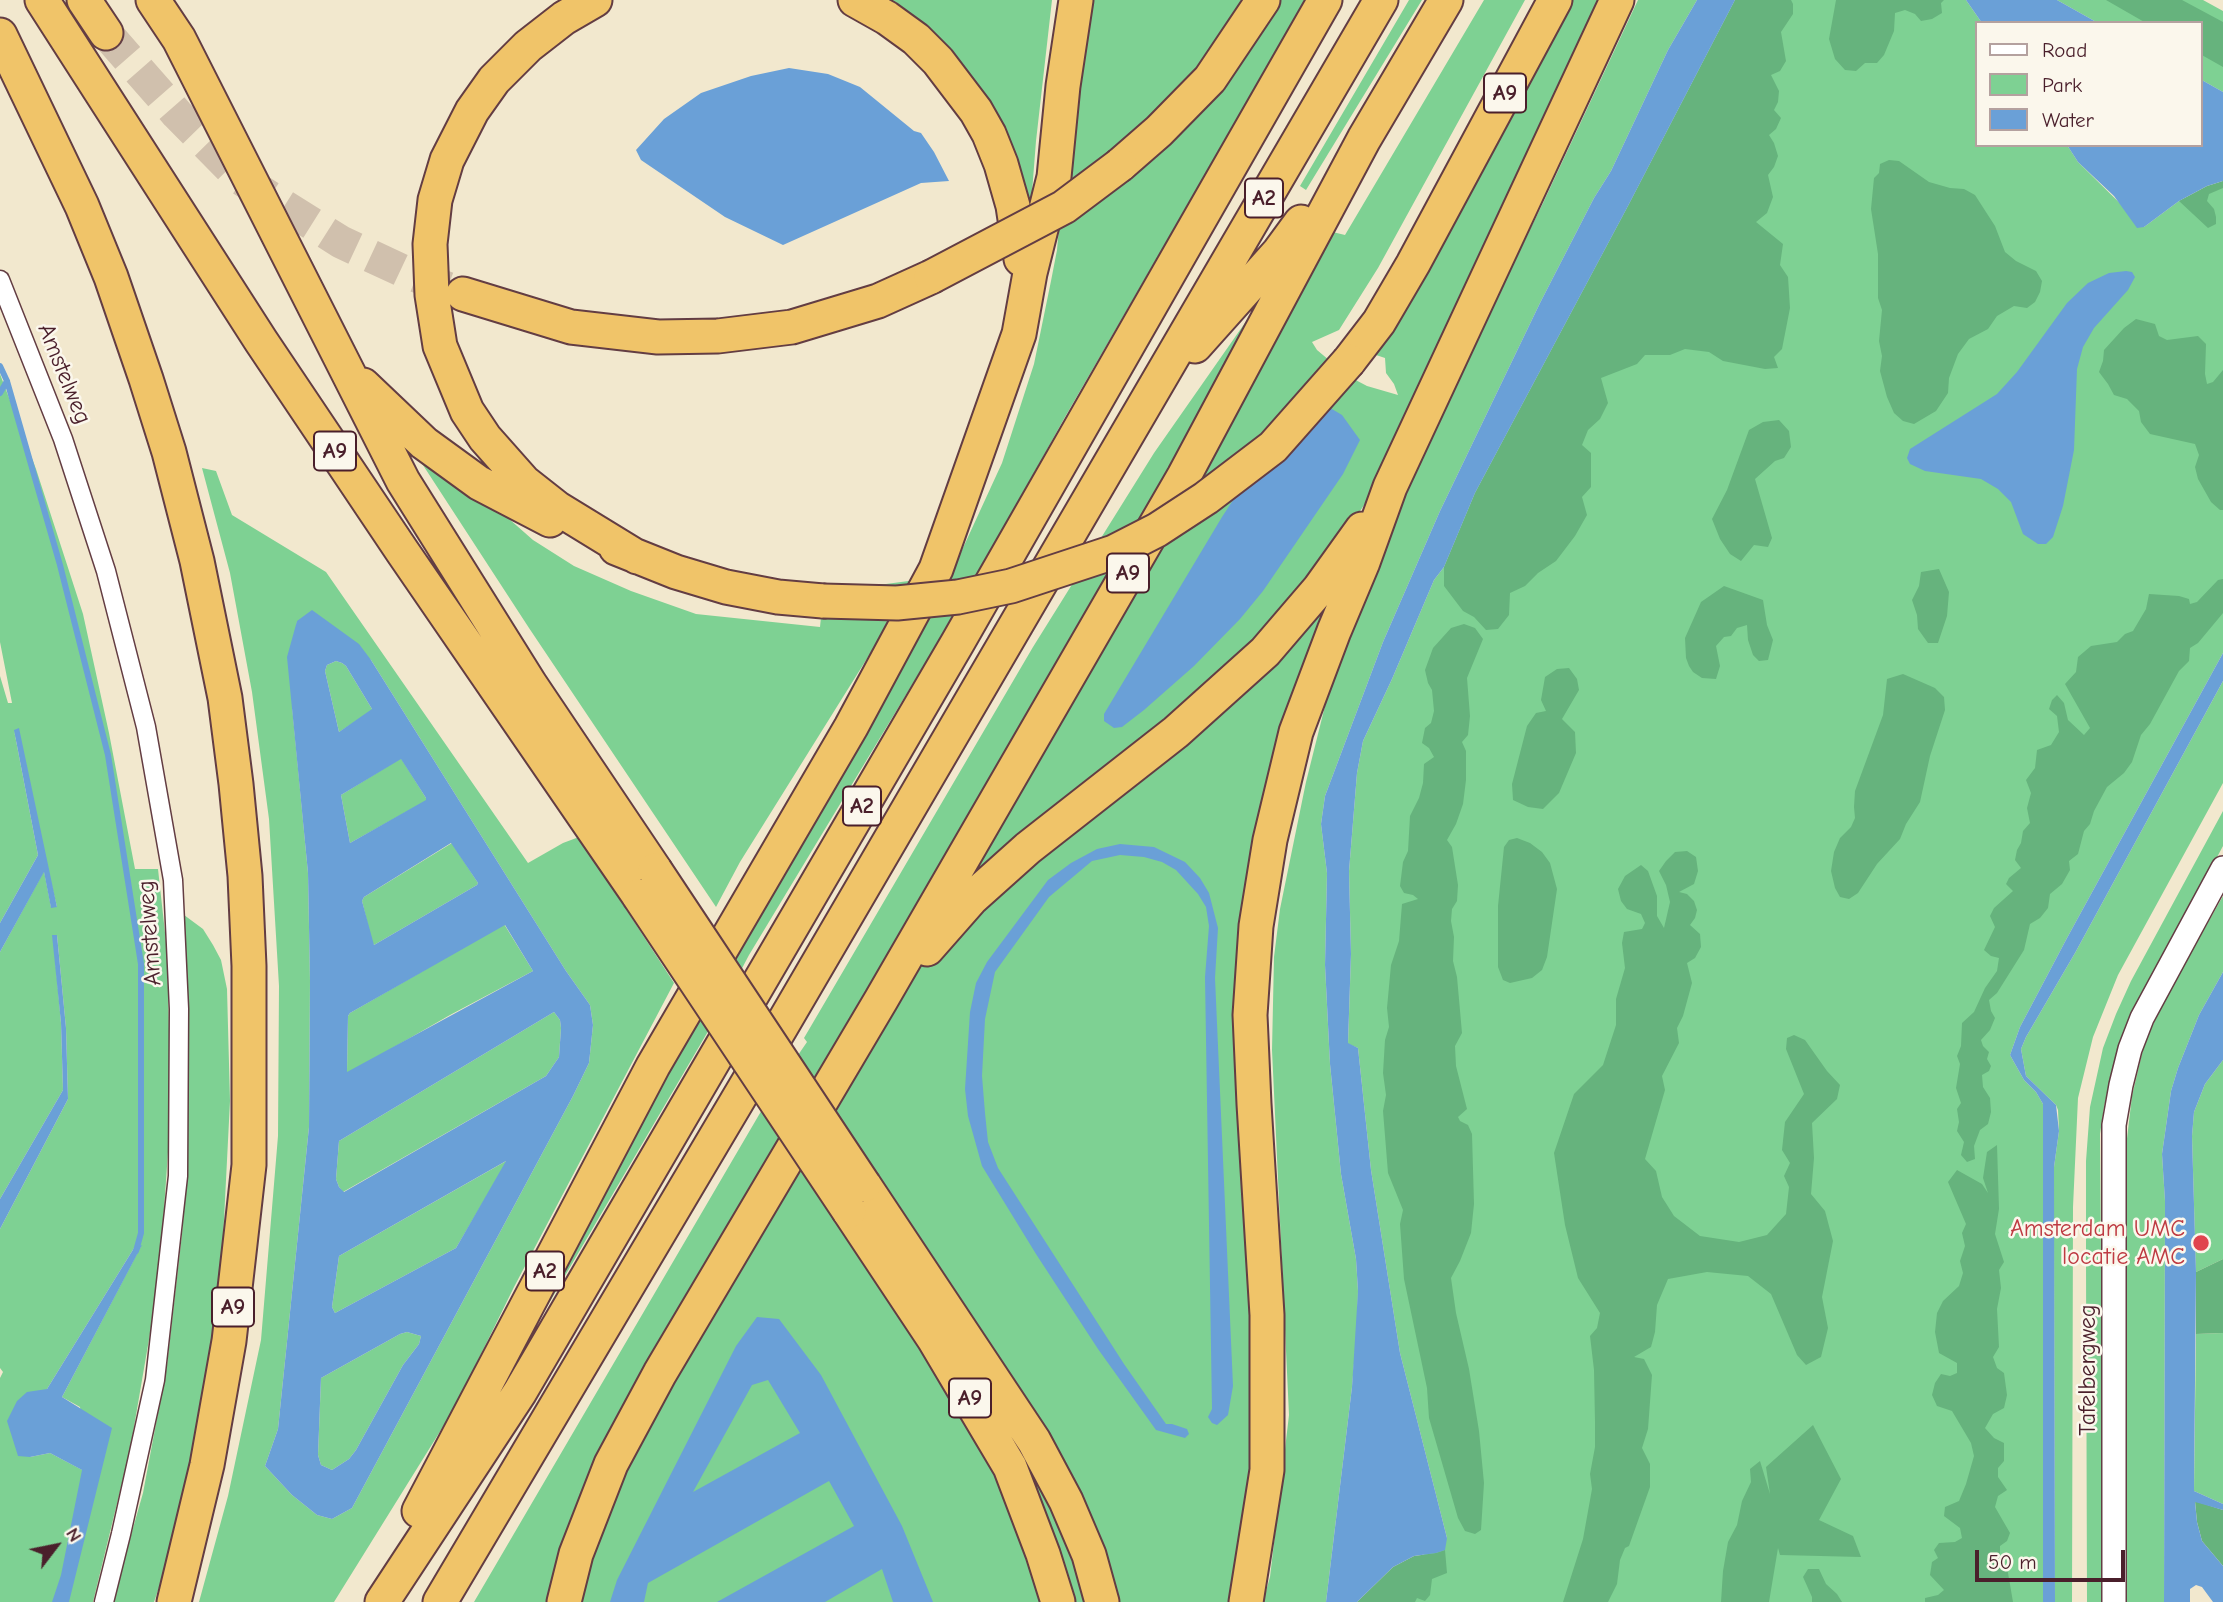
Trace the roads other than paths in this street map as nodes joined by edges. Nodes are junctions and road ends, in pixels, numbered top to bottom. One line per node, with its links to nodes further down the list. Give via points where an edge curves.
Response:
1 (42, 0): 24 (highway, A9, via 402,551)
2 (84, 0): 13 (highway)
3 (153, 0): 19 (highway, A9, via 179,38)
4 (595, 0): 22 (highway, A9, via 528,46 494,80 472,111 447,160 435,200 430,244 432,295 440,346 467,411 485,438 524,482 557,508)
5 (855, 0): 18 (highway, via 916,39 963,92 989,135 1010,195 1018,236 1023,275)
6 (1076, 0): 18 (highway, A2, via 1054,177)
7 (1263, 0): 17 (highway, bridge, via 1210,79 1120,165 1064,207 878,301 792,327 658,337 571,327)
8 (1325, 0): 30 (highway, A2, via 958,642 520,1392)
9 (1381, 0): 20 (highway, A2)
10 (1446, 0): 15 (highway, A9)
11 (1555, 0): 22 (highway, A9, bridge, via 1413,264 1349,362 1273,447 1157,530 1114,552 1011,586 897,603 778,597 726,587)
12 (1616, 0): 21 (highway)
13 (106, 33)
14 (0, 35): 28 (highway, A9, via 82,206 146,379 197,561 225,698 236,784 249,966 249,1166 229,1341 207,1465)
15 (1364, 139): 20 (highway, A2, via 1279,252); 25 (highway, A9, via 1184,476)
16 (0, 280): 27 (street, Amstelweg, via 63,439 106,571 146,727 173,880 179,1009 178,1177 155,1380)
17 (463, 295)
18 (1019, 334): 29 (highway, A2, via 936,569 851,727 653,1066)
19 (344, 365): 22 (highway, A9, via 424,443 479,484); 24 (highway, A9, via 402,481 530,684)
20 (1149, 398): 31 (highway, A2)
21 (1390, 487): 25 (highway, via 1319,589 1265,652 1176,732 1028,848 971,899); 35 (highway, via 1296,732 1270,840 1256,926 1250,1015 1267,1315 1267,1470)
22 (637, 557)
23 (2223, 868): 36 (street, Tafelbergweg, via 2142,1018 2130,1049 2115,1125)
24 (647, 883): 26 (highway, A9, bridge)
25 (881, 1000): 32 (highway, A9, via 611,1464 576,1554)
26 (857, 1198): 33 (highway, A9, via 1010,1466); 34 (highway, via 1034,1441 1089,1555)
27 (104, 1602)
28 (174, 1602)
29 (372, 1602)
30 (382, 1602)
31 (440, 1602)
32 (564, 1602)
33 (1058, 1602)
34 (1102, 1602)
35 (1246, 1602)
36 (2114, 1602)

